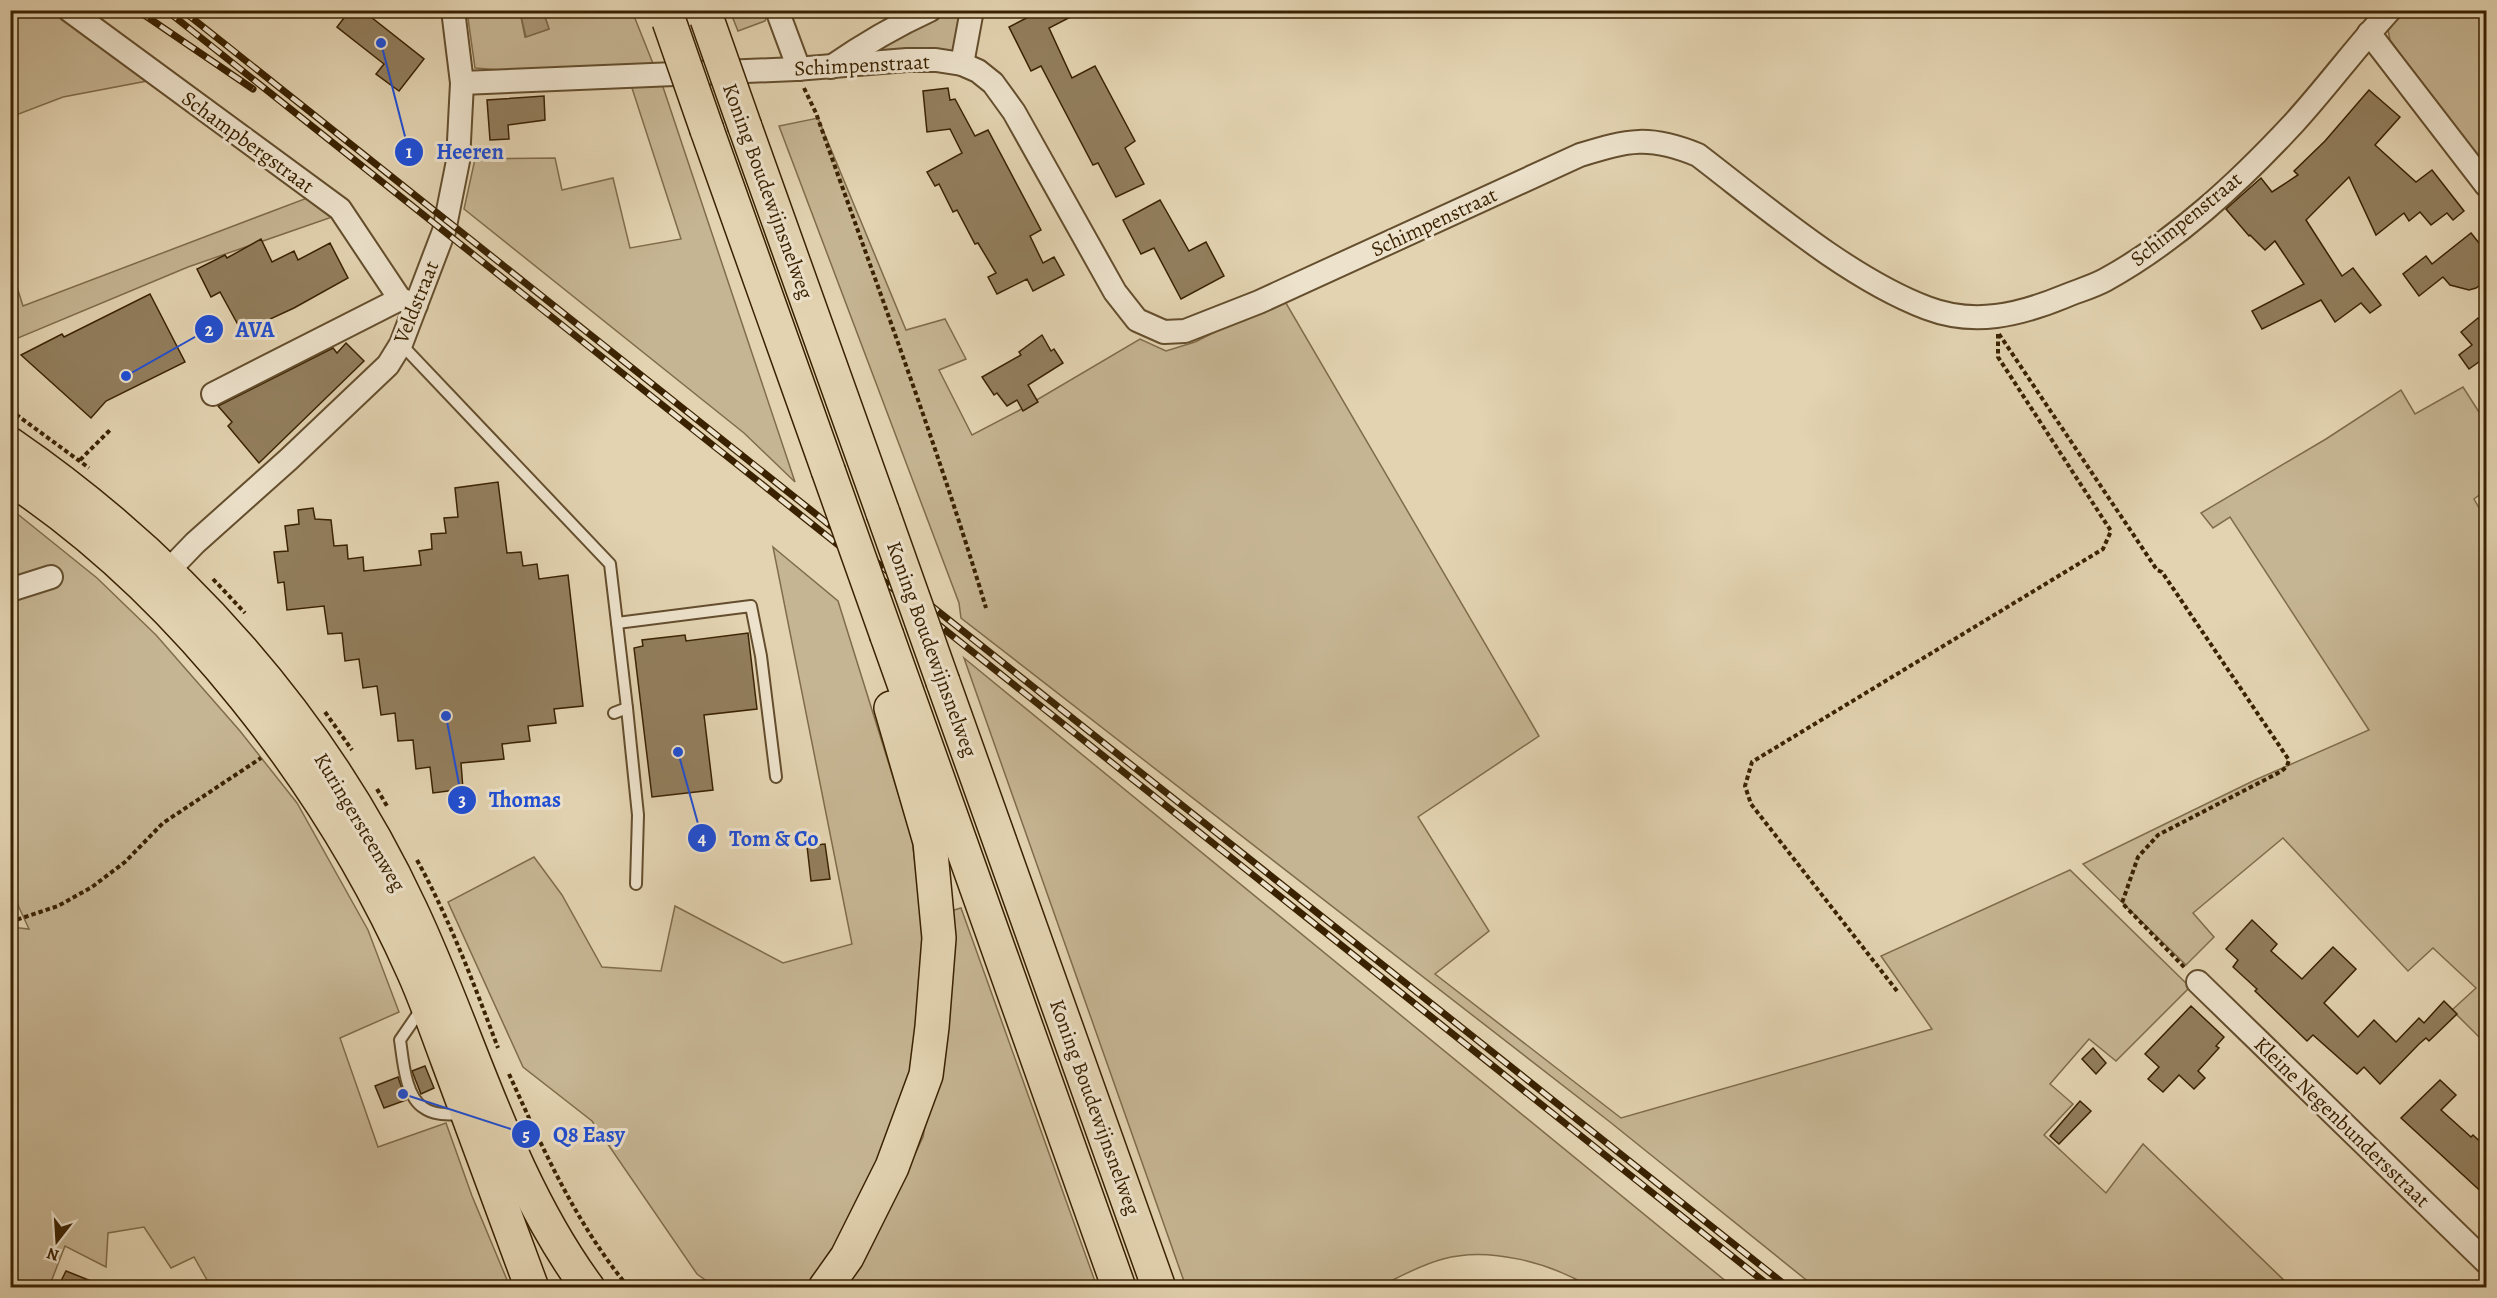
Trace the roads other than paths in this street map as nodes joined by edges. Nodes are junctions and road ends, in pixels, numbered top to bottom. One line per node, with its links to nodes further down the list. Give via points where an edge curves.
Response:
1 (69, 10): 15 (street, Schampbergstraat, via 340,209)
2 (453, 10): 13 (street, Veldstraat)
3 (777, 10): 12 (street)
4 (930, 10): 11 (street)
5 (972, 10): 10 (street)
6 (2390, 10): 9 (street, Schimpenstraat)
7 (706, 15): 37 (main road, Koning Boudewijnsnelweg, bridge)
8 (667, 16): 24 (main road, Koning Boudewijnsnelweg, bridge)
9 (2369, 33): 10 (street, Schimpenstraat, via 2293,124 2230,187 2157,248 2104,280 1996,325 1928,309 1899,296 1836,259 1698,155 1645,140 1580,155 1259,302 1185,331 1164,332 1137,320 1115,292 1014,112 993,82); 14 (street)
10 (962, 64): 11 (street, Schimpenstraat, via 907,60)
11 (831, 67): 12 (street, Schimpenstraat)
12 (798, 69): 13 (street, Schimpenstraat)
13 (462, 83): 15 (street, Veldstraat, via 458,161 450,207 444,231)
14 (2487, 185)
15 (408, 302): 16 (street, Veldstraat); 17 (street)
16 (402, 344): 20 (street, Veldstraat, via 388,365); 23 (lane, via 610,564)
17 (213, 393)
18 (10, 444): 20 (main road, Kuringersteenweg, via 49,470)
19 (10, 478): 30 (main road, Kuringersteenweg, via 88,537 150,593 217,664 281,744 327,811 378,900)
20 (168, 571): 34 (main road, Kuringersteenweg, via 238,645 344,786 411,908 509,1147 546,1221)
21 (51, 578): 22 (street)
22 (10, 590)
23 (617, 623): 25 (lane); 27 (lane, via 751,606)
24 (887, 636): 35 (main road, via 882,676 930,842 939,938 932,1027 926,1076 892,1167 847,1257); 36 (main road, Koning Boudewijnsnelweg)
25 (627, 708): 26 (lane); 28 (lane, via 638,815)
26 (614, 713)
27 (776, 777)
28 (636, 884)
29 (2198, 982): 32 (street, Kleine Negenbundersstraat)
30 (426, 1003): 31 (main road, Kuringersteenweg); 31 (lane, via 400,1040 407,1084 422,1108 439,1114)
31 (468, 1115): 33 (main road, Kuringersteenweg)
32 (2487, 1262)
33 (532, 1287)
34 (588, 1287)
35 (825, 1287)
36 (1119, 1287)
37 (1159, 1287)

